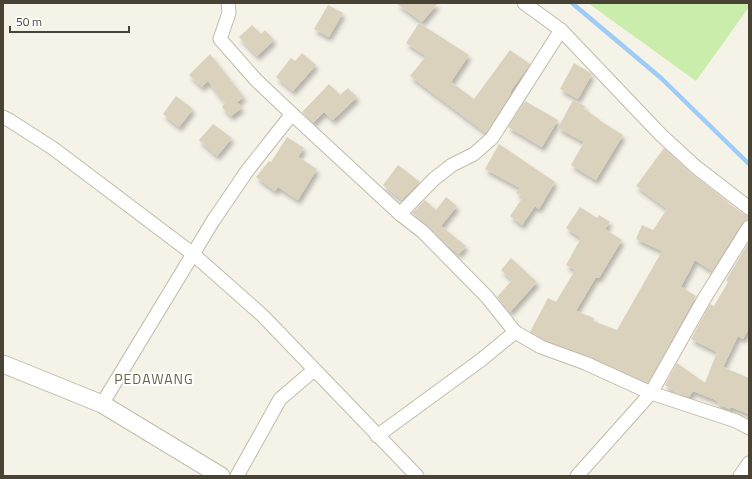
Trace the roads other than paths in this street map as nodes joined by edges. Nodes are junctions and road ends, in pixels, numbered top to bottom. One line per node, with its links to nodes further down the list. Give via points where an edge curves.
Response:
1 (228, 3): 4 (street, via 229,13 220,39 256,80)
2 (524, 3): 3 (street)
3 (561, 30): 6 (street, via 661,136); 7 (street, via 492,138 474,154 452,165 434,179)
4 (292, 114): 7 (street); 9 (street, via 247,171)
5 (3, 117): 9 (street, via 54,149)
6 (749, 208)
7 (400, 214): 10 (street, via 423,232 487,297)
8 (749, 227): 13 (street, via 704,299)
9 (193, 254): 12 (street, via 262,316); 14 (street)
10 (515, 332): 13 (street, via 542,347); 16 (street)
11 (3, 364): 14 (street)
12 (314, 370): 16 (street); 19 (street, via 280,399)
13 (652, 393): 15 (street, via 736,421); 21 (street)
14 (102, 404): 18 (street)
15 (749, 428)
16 (377, 436): 20 (street)
17 (749, 463): 22 (street)
18 (221, 476)
19 (236, 476)
20 (417, 476)
21 (578, 476)
22 (740, 476)

